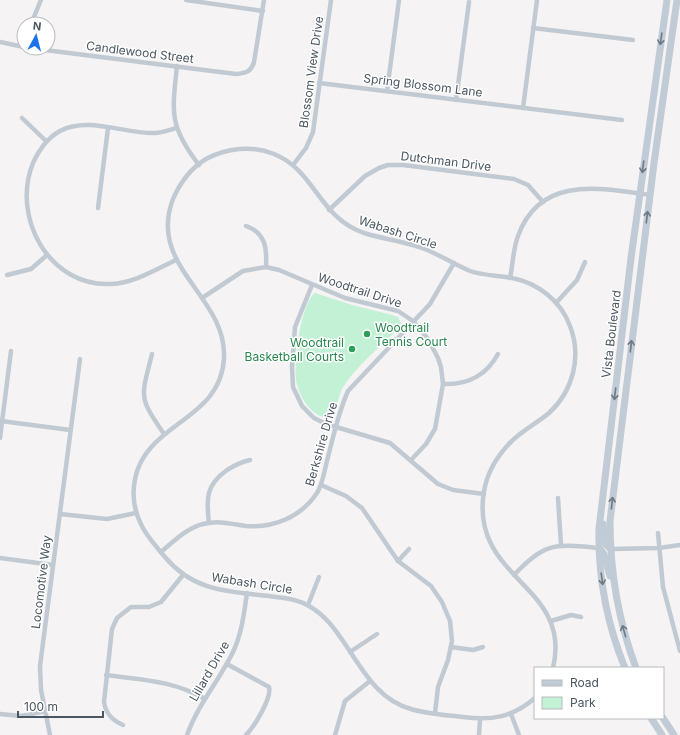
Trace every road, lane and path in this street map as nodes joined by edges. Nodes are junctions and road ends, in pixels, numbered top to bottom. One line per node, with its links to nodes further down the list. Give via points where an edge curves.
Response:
1 (41, 0): 10 (street)
2 (186, 0): 9 (street)
3 (264, 0): 9 (street)
4 (331, 0): 17 (street, Blossom View Drive)
5 (399, 0): 18 (street)
6 (537, 0): 11 (street)
7 (675, 1): 28 (main road, Vista Boulevard, one-way to 28); 29 (main road, Vista Boulevard)
8 (469, 2): 19 (street)
9 (263, 11): 16 (street, Candlewood Street, via 254,62 249,72 236,74)
10 (34, 16)
11 (533, 28): 12 (street); 20 (street)
12 (633, 40)
13 (0, 42): 14 (street)
14 (16, 45)
15 (56, 51): 16 (street, Candlewood Street)
16 (178, 66): 24 (street, via 173,108)
17 (320, 83): 18 (street, Spring Blossom Lane); 27 (street, Blossom View Drive, via 310,140)
18 (387, 91): 19 (street, Spring Blossom Lane)
19 (456, 100): 20 (street, Spring Blossom Lane)
20 (523, 108): 22 (street, Spring Blossom Lane)
21 (22, 118): 25 (street)
22 (622, 120)
23 (108, 128): 24 (street, via 154,133); 25 (street, via 77,126 59,131); 31 (street)
24 (176, 128): 26 (street, via 185,148)
25 (46, 141): 34 (street, via 31,167 26,192 28,216)
26 (198, 165): 27 (street, Wabash Circle, via 216,154 246,149 276,155); 35 (street, Wabash Circle, via 179,187 170,208 169,234)
27 (293, 165): 32 (street, Wabash Circle, via 308,180)
28 (640, 193): 29 (street); 30 (street, via 580,188 562,192); 60 (main road, Vista Boulevard, one-way to 60)
29 (650, 195): 70 (main road, Vista Boulevard, one-way to 29, via 612,501)
30 (543, 202): 32 (street, Dutchman Drive, via 528,185 514,179 395,165 371,171); 40 (street, via 528,217 518,236)
31 (98, 208)
32 (328, 210): 37 (street, Wabash Circle, via 359,231 419,247)
33 (246, 226): 38 (street, via 257,231 265,242)
34 (47, 255): 35 (street, via 56,265 73,276 102,284 132,280); 39 (street, via 31,269)
35 (176, 260): 42 (street, Wabash Circle)
36 (585, 262): 43 (street, via 577,280)
37 (454, 263): 40 (street, Wabash Circle, via 475,272); 44 (street, Berkshire Drive, via 430,304)
38 (266, 268): 41 (street, Woodtrail Drive, via 278,270); 42 (street, Woodtrail Drive, via 243,271)
39 (7, 276)
40 (510, 278): 43 (street, Wabash Circle, via 535,286)
41 (312, 285): 44 (street, Woodtrail Drive, via 345,298 394,310); 51 (street, via 295,327 292,382 298,399 308,412 318,420)
42 (202, 298): 53 (street, Wabash Circle, via 222,333 224,355 221,375 218,385 206,402)
43 (556, 303): 58 (street, Wabash Circle, via 568,321 575,342 571,382 553,410 516,437 500,454 489,473)
44 (413, 321): 49 (street, Woodtrail Drive, via 428,339 438,358); 51 (street, Berkshire Drive, via 348,391)
45 (11, 351): 50 (street)
46 (152, 354): 53 (street, via 143,388 144,401)
47 (498, 354): 49 (street, via 492,365 468,382 457,385)
48 (80, 359): 52 (street, Locomotive Way)
49 (443, 384): 56 (street, Woodtrail Drive, via 435,429 426,444)
50 (1, 422): 52 (street); 54 (street)
51 (336, 427): 56 (street, via 386,441); 57 (street, Berkshire Drive)
52 (70, 430): 62 (street, Locomotive Way)
53 (164, 434): 61 (street, Wabash Circle, via 149,448 139,464 134,484)
54 (0, 438)
55 (250, 460): 63 (street, via 238,462 214,482 207,501)
56 (411, 460): 58 (street, via 438,484 453,490)
57 (321, 485): 63 (street, Berkshire Drive, via 303,509 276,524 256,526); 73 (street, via 346,496 362,508)
58 (484, 494): 76 (street, Wabash Circle, via 483,516 488,538 499,559)
59 (558, 498): 65 (street)
60 (601, 506): 67 (main road, Vista Boulevard); 70 (main road, via 606,545)
61 (136, 513): 62 (street, via 107,519); 71 (street, Wabash Circle, via 145,532)
62 (60, 514): 74 (street, Locomotive Way)
63 (209, 522): 71 (street, Berkshire Drive, via 185,532)
64 (658, 533): 68 (street)
65 (561, 545): 67 (street); 76 (street, via 537,553)
66 (680, 545): 68 (street)
67 (599, 548): 78 (main road, via 604,554); 90 (main road, Vista Boulevard, one-way to 90, via 606,606)
68 (659, 548): 70 (street); 86 (street, via 663,587)
69 (409, 549): 73 (street)
70 (611, 549): 78 (main road, Vista Boulevard)
71 (161, 552): 75 (street, Wabash Circle)
72 (0, 558): 74 (street)
73 (398, 561): 84 (street, via 431,586 442,602 450,621)
74 (53, 565): 96 (street, Locomotive Way, via 40,666 41,690)
75 (183, 575): 79 (street, Wabash Circle, via 208,587); 92 (street, via 161,602 149,607 131,607 117,618 112,629)
76 (514, 575): 82 (street, Wabash Circle, via 540,602)
77 (319, 577): 80 (street)
78 (614, 589): 91 (main road, Vista Boulevard, one-way to 78, via 623,631)
79 (247, 593): 80 (street, Wabash Circle, via 289,599); 88 (street, Lillard Drive, via 238,639)
80 (308, 605): 87 (street, Wabash Circle, via 326,618)
81 (581, 617): 82 (street, via 571,615)
82 (551, 622): 89 (street, Wabash Circle, via 556,645)
83 (377, 634): 87 (street)
84 (451, 647): 85 (street, via 473,650); 97 (street, via 438,687)
85 (483, 647)
86 (680, 651)
87 (350, 652): 93 (street, Wabash Circle)
88 (227, 664): 94 (street, Lillard Drive); 106 (street, via 269,687 269,695 252,729)
89 (553, 667)
90 (625, 667)
91 (636, 667)
92 (106, 675): 94 (street, via 170,684); 103 (street, via 105,708 113,720)
93 (370, 681): 97 (street, Wabash Circle, via 392,702 411,710); 107 (street, via 345,701)
94 (205, 699): 105 (street, Lillard Drive)
95 (534, 699): 99 (street, Wabash Circle)
96 (46, 711): 98 (street, via 21,716); 104 (street, Locomotive Way)
97 (435, 713): 100 (street, Wabash Circle)
98 (0, 714)
99 (511, 714): 100 (street, Wabash Circle); 109 (street)
100 (480, 719): 108 (street)
101 (652, 719): 110 (main road)
102 (664, 719): 111 (main road)
103 (123, 725)
104 (50, 735)
105 (187, 735)
106 (246, 735)
107 (335, 735)
108 (479, 735)
109 (519, 735)
110 (662, 735)
111 (674, 735)

